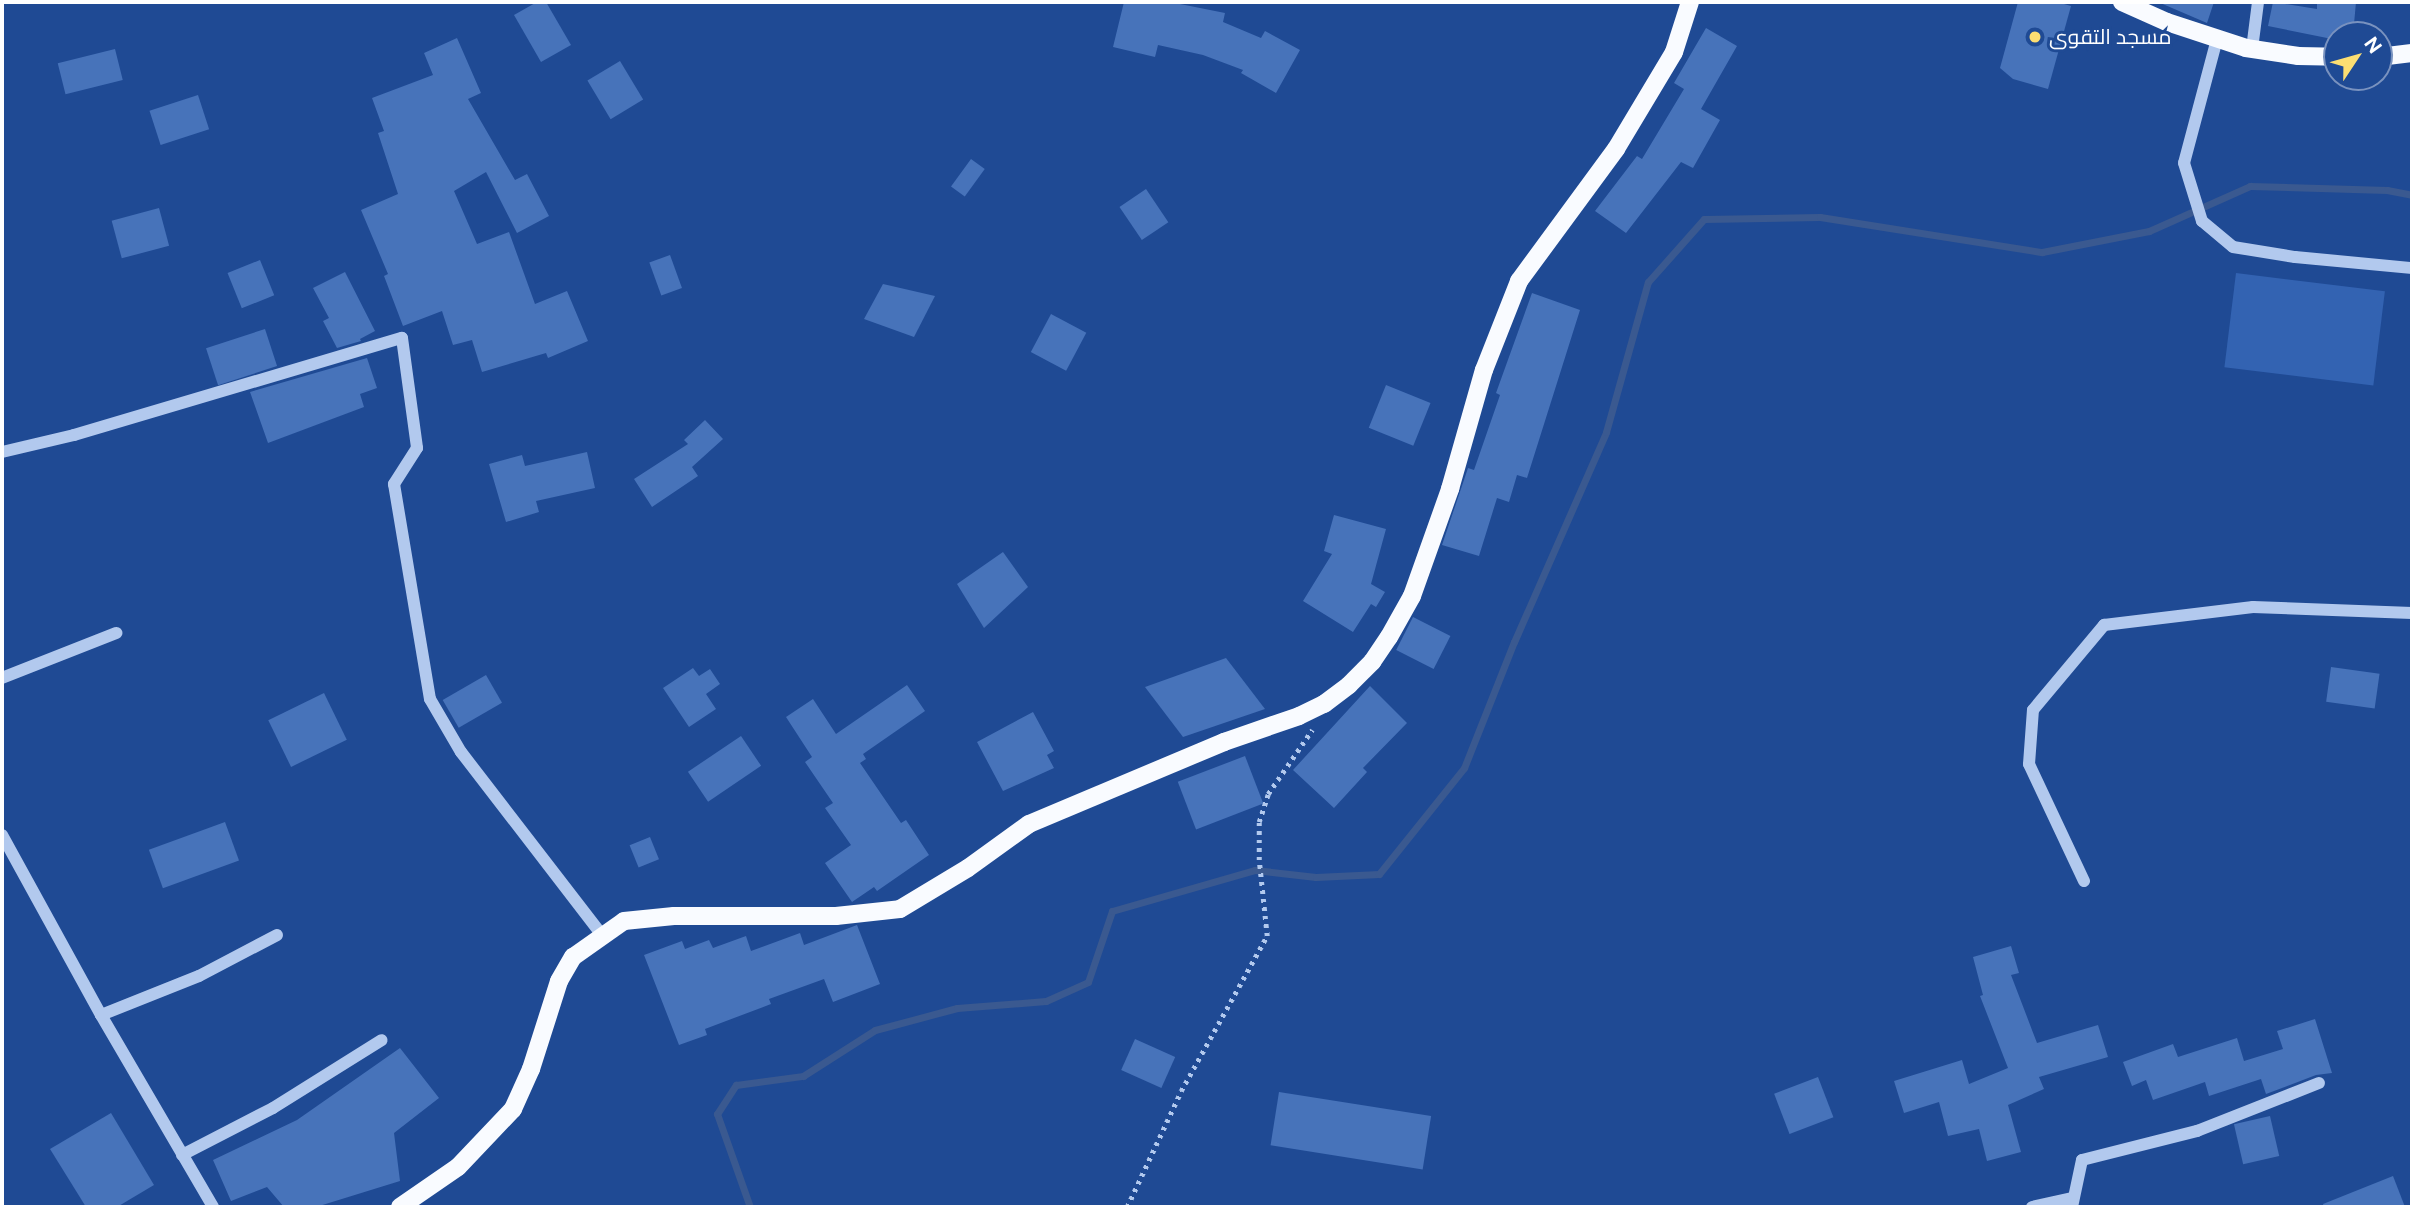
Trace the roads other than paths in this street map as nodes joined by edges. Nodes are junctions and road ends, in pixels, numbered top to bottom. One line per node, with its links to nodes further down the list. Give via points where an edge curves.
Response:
1 (1690, 2): 18 (main road, via 1674,52 1616,149 1519,281 1484,370 1450,489 1412,596 1372,662 1349,685 1313,709 1039,820 900,909 836,916 645,917 624,921)
2 (2122, 2): 4 (main road)
3 (2258, 2): 6 (street)
4 (2142, 5): 5 (main road)
5 (2217, 39): 6 (main road); 10 (street, via 2184,163 2202,221 2232,247)
6 (2252, 49): 9 (main road)
7 (2412, 53): 8 (main road)
8 (2393, 55)
9 (2323, 57)
10 (2412, 268)
11 (2, 452): 18 (street, via 402,338 417,448 394,484 430,699 461,752)
12 (2412, 613): 16 (street, via 2253,607 2104,625 2033,710 2029,764)
13 (116, 633): 14 (street)
14 (2, 678)
15 (2, 835): 19 (street)
16 (2084, 881)
17 (277, 935): 19 (street, via 199,976)
18 (602, 935): 25 (main road, via 573,957 559,981 513,1109 458,1167)
19 (101, 1015): 22 (street)
20 (382, 1041): 22 (street, via 273,1108)
21 (2319, 1083): 23 (street, via 2197,1130 2082,1160)
22 (182, 1155): 24 (street)
23 (2072, 1203): 26 (street)
24 (213, 1207)
25 (400, 1207)
26 (2032, 1207)

